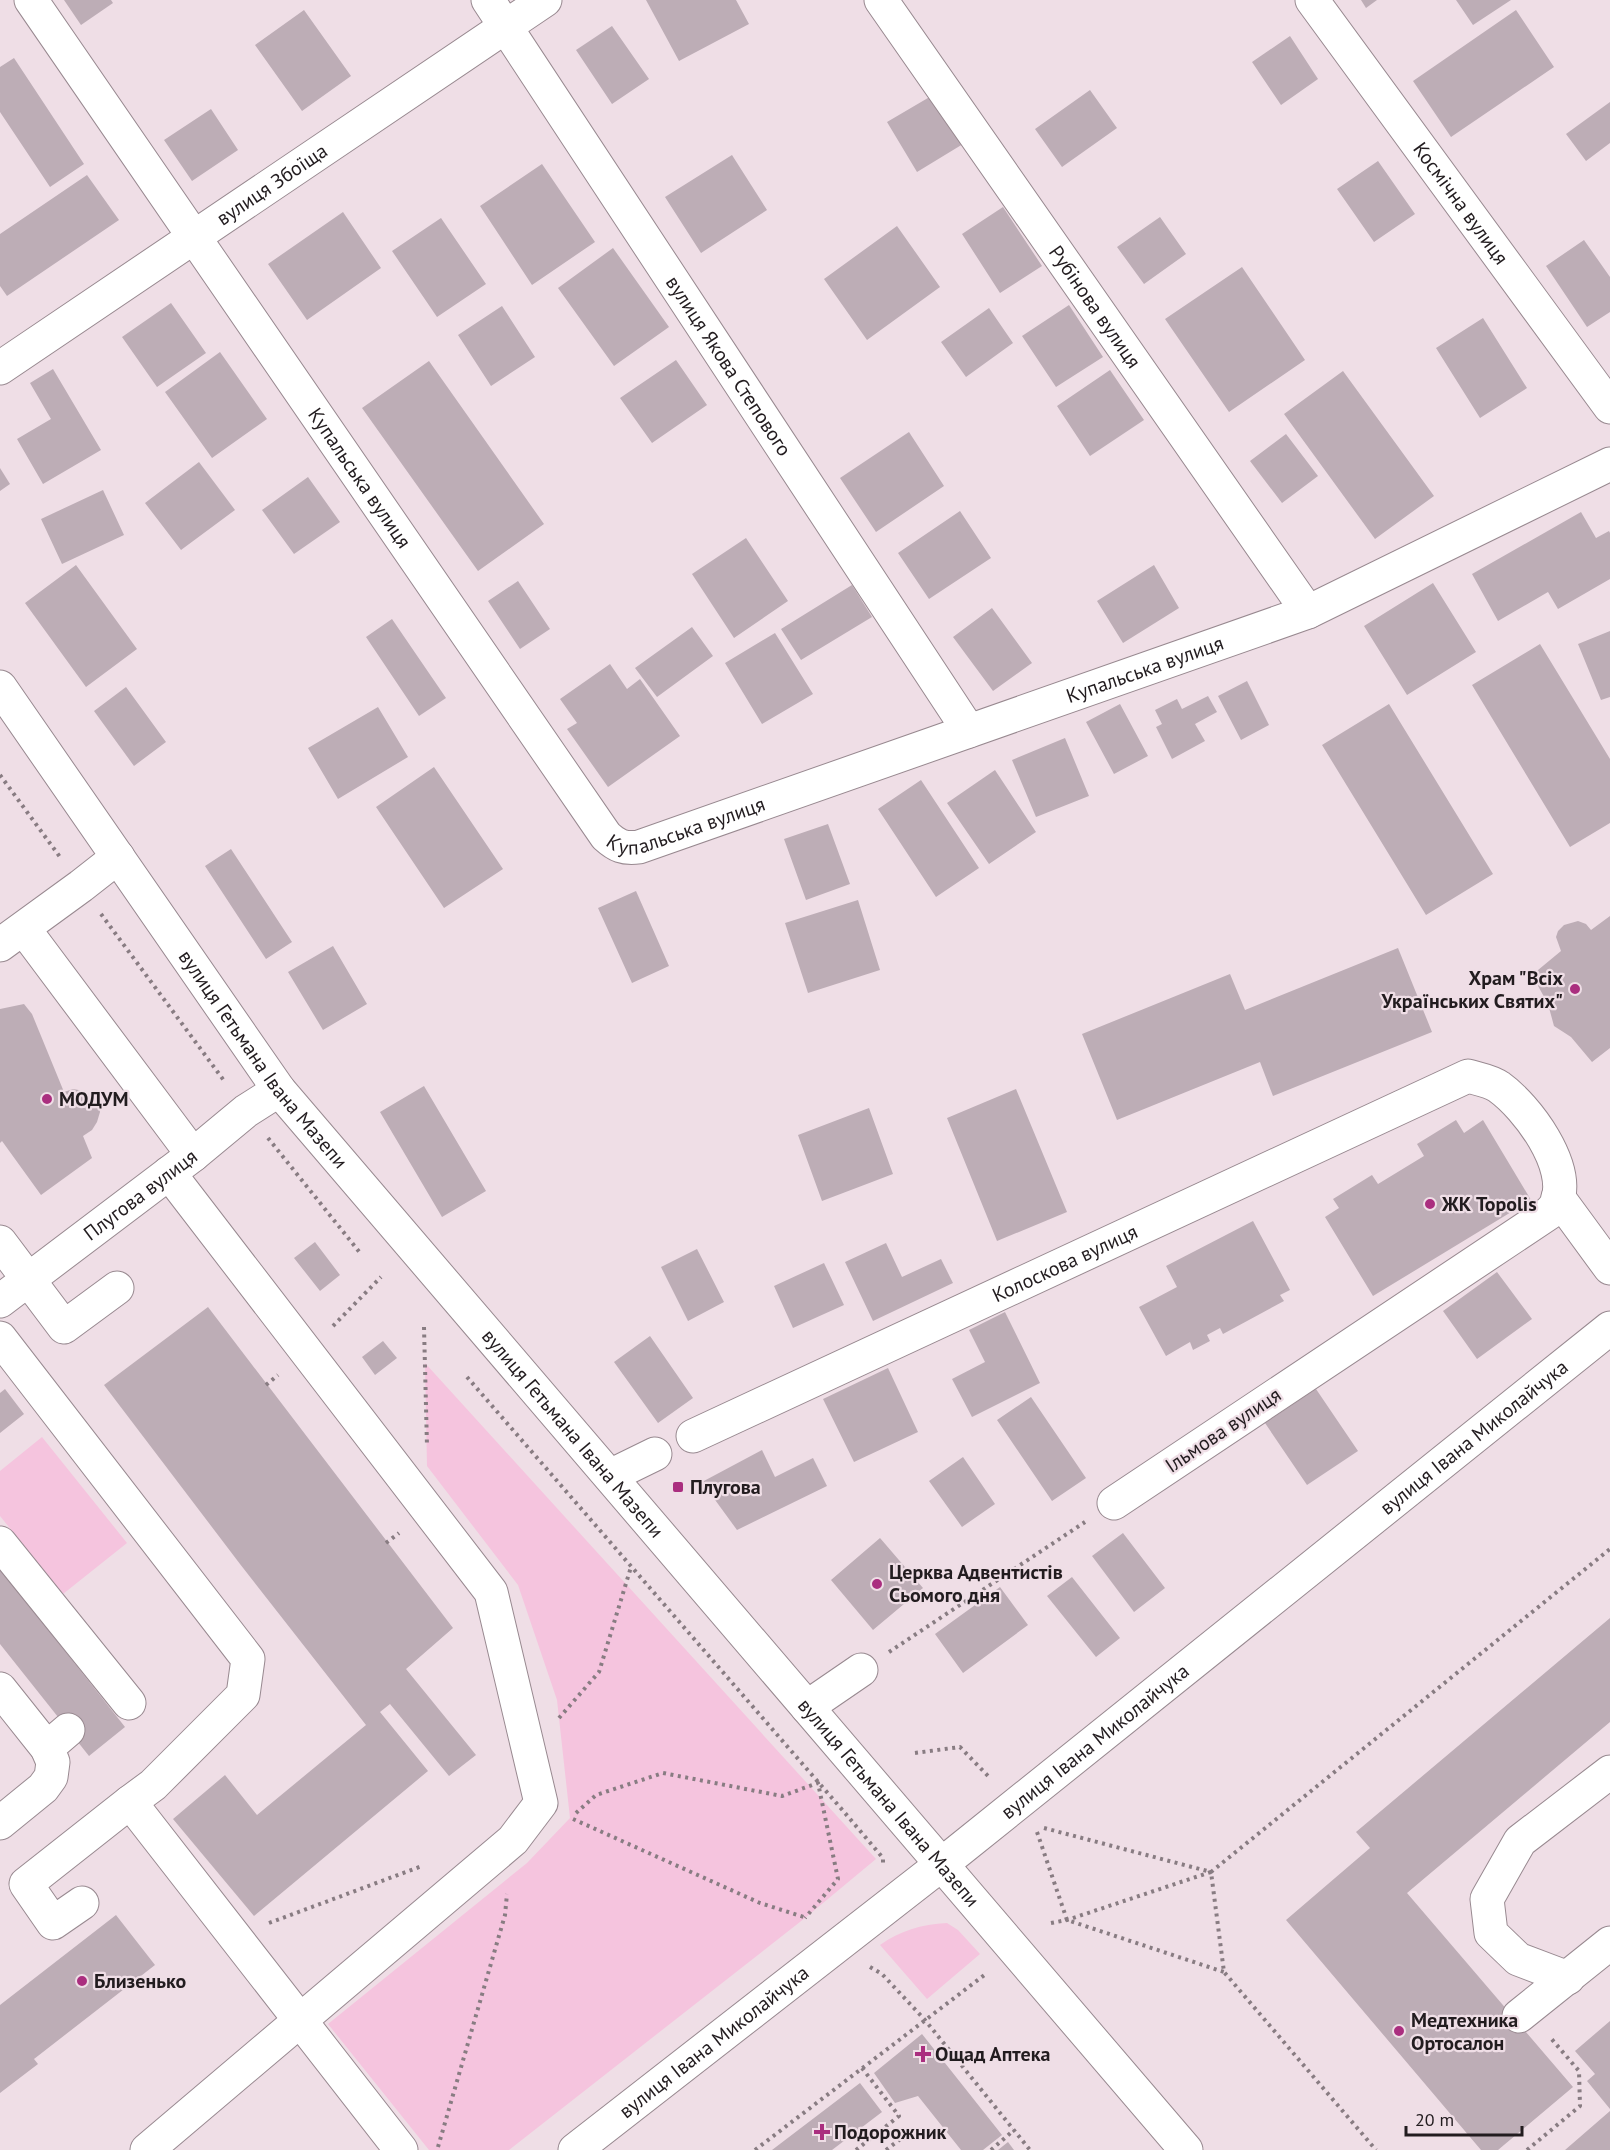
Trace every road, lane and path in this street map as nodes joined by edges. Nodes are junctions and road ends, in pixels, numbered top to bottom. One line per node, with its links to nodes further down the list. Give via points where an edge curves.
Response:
1 (31, 0): 6 (street, Купальська вулиця)
2 (545, 0): 5 (street, вулиця Збоїща)
3 (882, 0): 10 (street, Рубінова вулиця)
4 (1312, 0): 8 (street, Космічна вулиця)
5 (496, 13): 6 (street, вулиця Збоїща); 12 (street, вулиця Якова Степового)
6 (194, 236): 7 (street, вулиця Збоїща); 12 (street, Купальська вулиця, via 615,845 639,847)
7 (0, 368)
8 (1610, 407)
9 (1610, 464): 10 (street, Купальська вулиця)
10 (1308, 612): 12 (street, Купальська вулиця)
11 (0, 687): 14 (street, вулиця Гетьмана Івана Мазепи)
12 (969, 731)
13 (0, 776): 15 (path)
14 (118, 857): 15 (street); 17 (street, вулиця Гетьмана Івана Мазепи)
15 (81, 886): 16 (street); 18 (path)
16 (12, 937): 19 (street)
17 (279, 1090): 18 (street, Плугова вулиця); 36 (street, вулиця Гетьмана Івана Мазепи)
18 (246, 1111): 19 (street, Плугова вулиця); 22 (path)
19 (181, 1164): 25 (street, Плугова вулиця); 31 (street)
20 (1554, 1205): 23 (street); 33 (street, Колоскова вулиця, via 1560,1190 1542,1133 1519,1103 1497,1085 1468,1076); 37 (street, Ільмова вулиця)
21 (0, 1242): 25 (street)
22 (361, 1254)
23 (1610, 1268)
24 (381, 1277): 31 (path)
25 (27, 1280): 26 (street, via 64,1327); 27 (street, Плугова вулиця)
26 (117, 1288)
27 (0, 1300)
28 (424, 1327): 35 (path)
29 (1610, 1328): 54 (street, вулиця Івана Миколайчука)
30 (0, 1338): 51 (street, via 248,1659 243,1695 153,1785)
31 (307, 1352): 46 (street, via 491,1592)
32 (467, 1377): 40 (path)
33 (693, 1436)
34 (655, 1454): 36 (street)
35 (427, 1455)
36 (610, 1476): 45 (street, вулиця Гетьмана Івана Мазепи)
37 (1114, 1503): 41 (path)
38 (0, 1543): 44 (street)
39 (1610, 1549): 57 (path)
40 (631, 1567): 46 (path, via 599,1672); 50 (path)
41 (898, 1646)
42 (861, 1670): 45 (street)
43 (0, 1689): 52 (street, via 58,1739 51,1776 43,1788)
44 (129, 1703)
45 (807, 1707): 54 (street, вулиця Гетьмана Івана Мазепи)
46 (529, 1752): 53 (street, via 541,1803)
47 (915, 1753): 49 (path, via 960,1747)
48 (1610, 1772): 68 (street, via 1520,1841 1487,1899 1491,1933 1518,1959)
49 (990, 1778)
50 (818, 1783): 56 (path, via 883,1858); 59 (path, via 838,1879); 59 (path, via 782,1796 663,1773 596,1795 570,1818 760,1903)
51 (130, 1802): 58 (street, via 26,1884 53,1923); 63 (street)
52 (0, 1823)
53 (513, 1840): 70 (street); 77 (path, via 505,1915)
54 (942, 1864): 78 (street, вулиця Івана Миколайчука); 84 (street, вулиця Гетьмана Івана Мазепи)
55 (426, 1865): 63 (path, via 266,1925)
56 (882, 1866)
57 (1211, 1872): 61 (path); 61 (path, via 1035,1826); 66 (path)
58 (82, 1903)
59 (806, 1918): 60 (path)
60 (814, 1919)
61 (1067, 1920): 62 (path); 66 (path)
62 (1051, 1923)
63 (227, 1925): 70 (street)
64 (1610, 1944): 68 (street)
65 (867, 1965): 71 (path, via 882,1974)
66 (1224, 1972): 85 (path)
67 (987, 1973): 71 (path)
68 (1568, 1978): 69 (street)
69 (1523, 2013): 86 (path, via 1579,2071 1580,2106)
70 (301, 2020): 75 (street); 76 (street)
71 (925, 2020): 72 (path); 73 (path)
72 (862, 2068): 79 (path); 80 (path, via 899,2116)
73 (1014, 2130): 82 (path); 83 (path)
74 (911, 2131): 81 (path)
75 (147, 2150)
76 (401, 2150)
77 (437, 2150)
78 (575, 2150)
79 (755, 2150)
80 (856, 2150)
81 (886, 2150)
82 (992, 2150)
83 (1030, 2150)
84 (1186, 2150)
85 (1376, 2150)
86 (1527, 2150)

